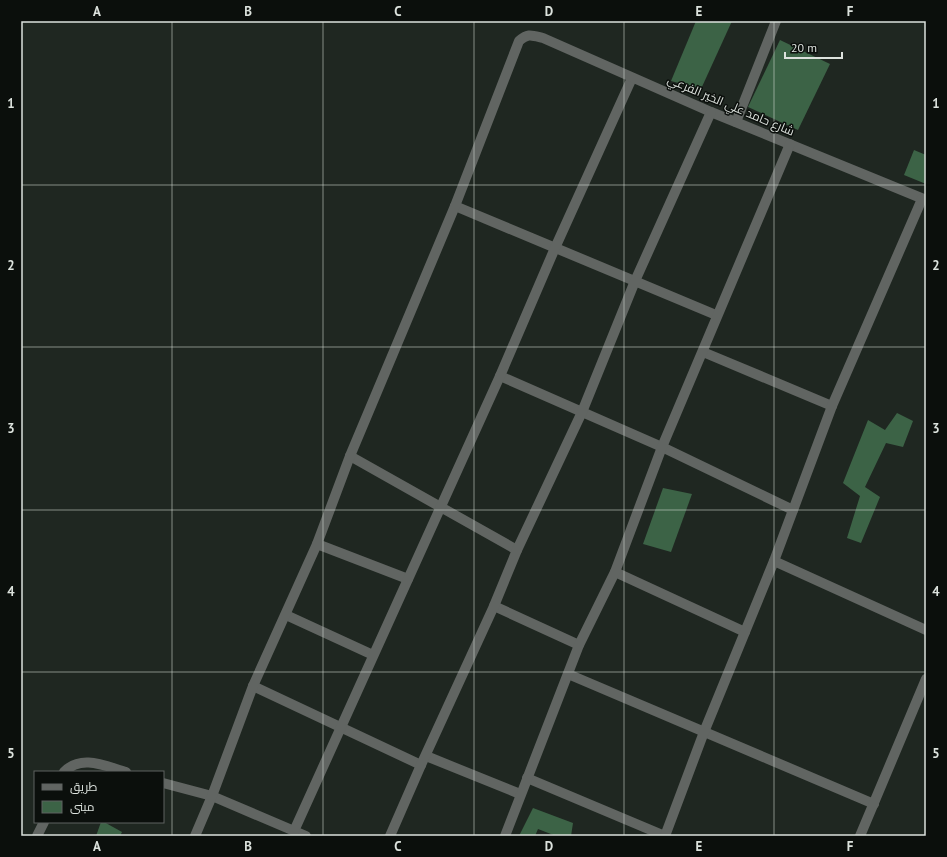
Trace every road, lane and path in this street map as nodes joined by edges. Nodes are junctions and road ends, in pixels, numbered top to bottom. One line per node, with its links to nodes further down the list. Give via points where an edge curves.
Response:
1 (776, 21): 4 (street)
2 (632, 78): 3 (street, شارع حامد علي الخير الفرعي); 7 (street, شارع حامد علي الخير الفرعي, via 543,38 533,35 519,41); 8 (street)
3 (711, 112): 4 (street, شارع حامد علي الخير الفرعي); 9 (street)
4 (736, 122): 5 (street, شارع حامد علي الخير الفرعي)
5 (790, 144): 6 (street, شارع حامد علي الخير الفرعي); 10 (street)
6 (924, 200): 13 (street)
7 (455, 206): 8 (street); 16 (street)
8 (555, 248): 9 (street); 12 (street)
9 (635, 281): 10 (street); 14 (street)
10 (716, 315): 11 (street)
11 (702, 352): 13 (street); 15 (street)
12 (500, 376): 14 (street); 17 (street)
13 (832, 406): 18 (street)
14 (582, 412): 15 (street); 20 (street)
15 (662, 447): 18 (street); 22 (street)
16 (350, 456): 17 (street); 19 (street)
17 (440, 508): 20 (street); 23 (street)
18 (793, 510): 21 (street)
19 (318, 544): 23 (street); 25 (street)
20 (517, 550): 24 (street)
21 (774, 561): 26 (street); 27 (street)
22 (615, 572): 27 (street); 28 (street)
23 (408, 579): 29 (street)
24 (494, 606): 28 (street); 35 (street)
25 (286, 615): 29 (street); 32 (street)
26 (926, 630)
27 (745, 632): 34 (street)
28 (579, 645): 30 (street)
29 (373, 655): 33 (street)
30 (568, 674): 34 (street); 38 (street)
31 (926, 679): 42 (street)
32 (253, 686): 33 (street); 41 (street)
33 (341, 726): 35 (street); 44 (street)
34 (704, 732): 42 (street); 50 (street)
35 (424, 760): 40 (street); 48 (street)
36 (65, 771): 37 (street, via 74,764 89,762)
37 (122, 771)
38 (527, 778): 40 (street); 50 (street)
39 (164, 783): 41 (street)
40 (520, 794): 49 (street)
41 (212, 796): 44 (street); 46 (street)
42 (874, 804): 51 (street)
43 (44, 823): 45 (street)
44 (294, 831): 47 (street)
45 (38, 836)
46 (195, 836)
47 (306, 836)
48 (390, 836)
49 (505, 836)
50 (665, 836)
51 (860, 836)

